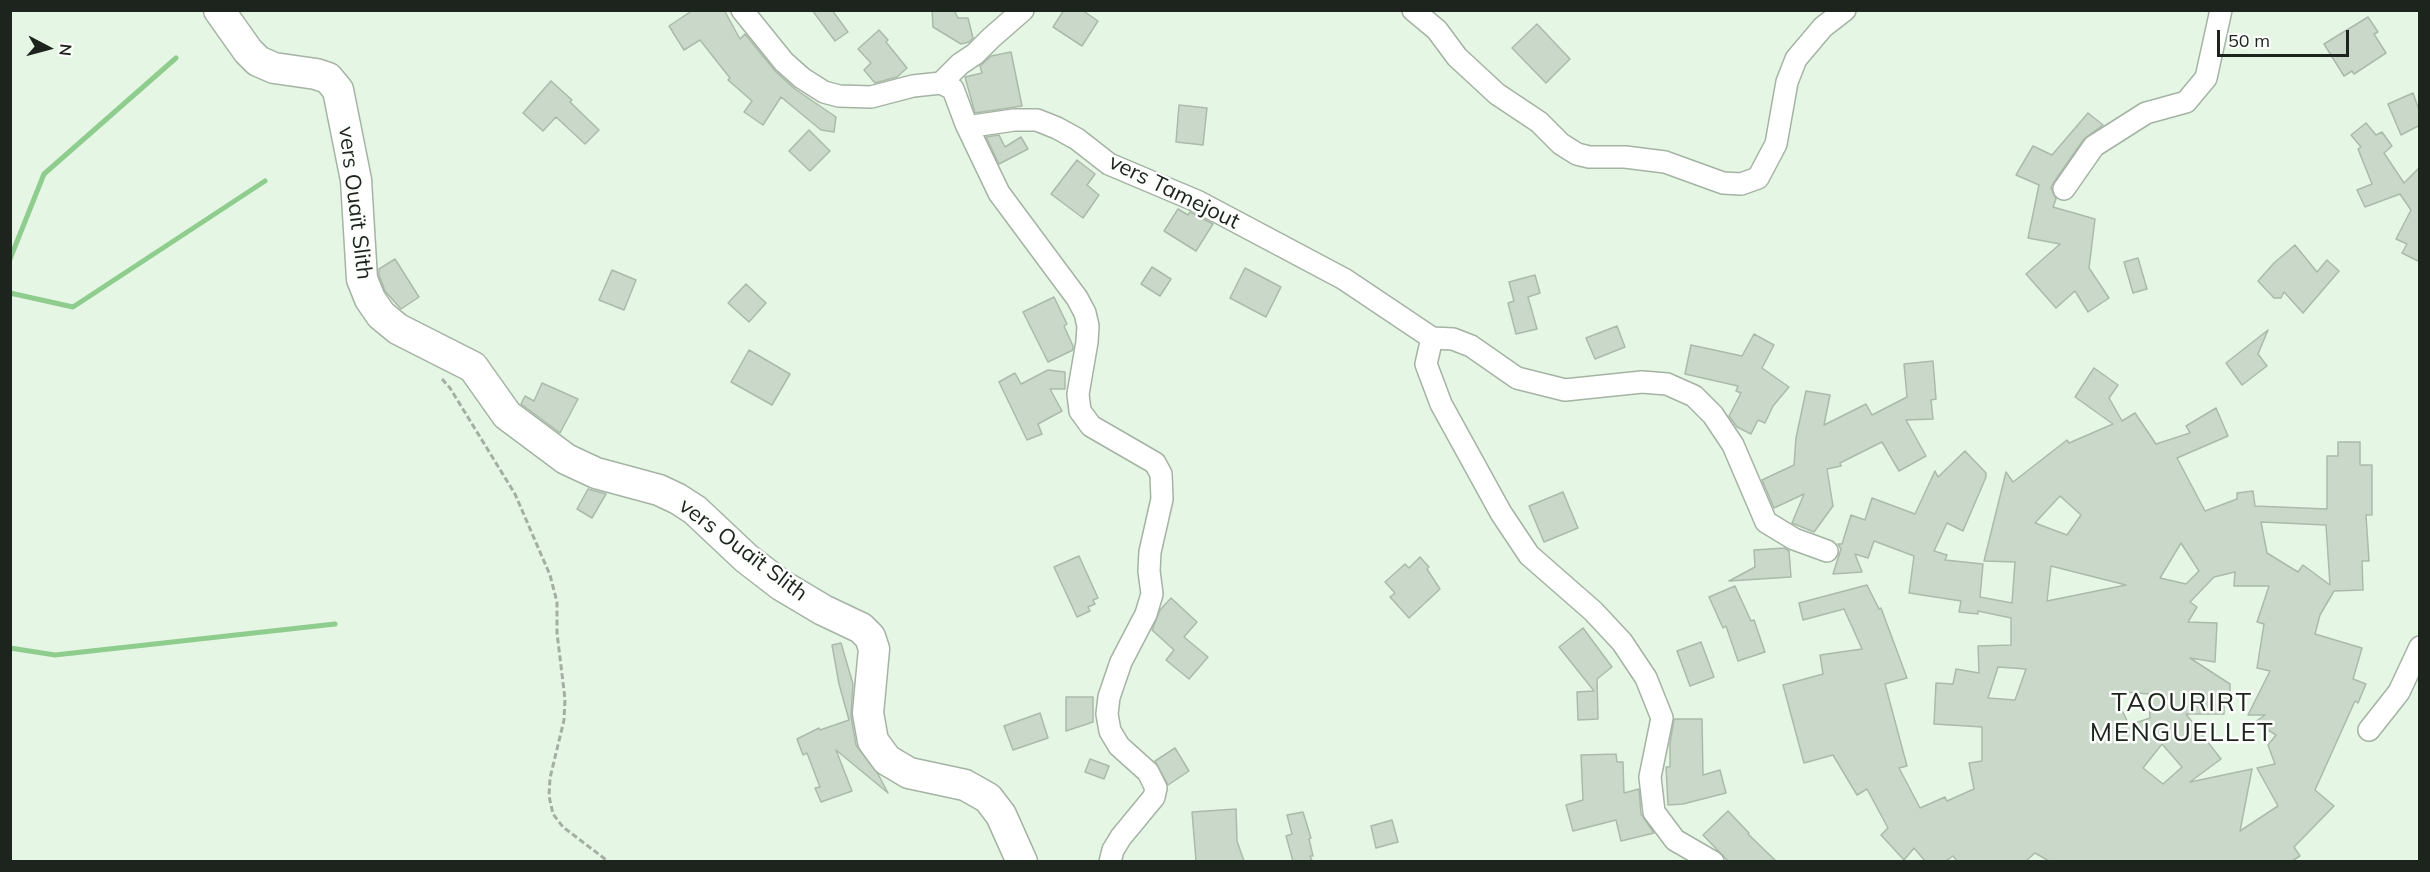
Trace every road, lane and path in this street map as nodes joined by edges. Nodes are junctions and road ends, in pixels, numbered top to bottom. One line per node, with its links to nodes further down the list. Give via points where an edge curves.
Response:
1 (219, 10): 16 (street, vers Ouaït Slith, via 258,61 274,68 328,78 338,90 356,180 362,279 381,315 398,329 473,367 507,415 566,459 596,473 678,499 781,585 861,628 874,649 868,713 873,741 887,760 909,773 965,785 988,798 1001,815)
2 (742, 10): 7 (street, via 784,62 824,92 871,97)
3 (1023, 10): 7 (street)
4 (1413, 10): 5 (street, via 1497,94 1577,154 1665,162 1723,183 1741,184 1758,178 1776,144 1786,82 1796,59 1823,27)
5 (1845, 10)
6 (2221, 10): 9 (street, via 2206,78 2186,102 2146,112 2094,146)
7 (941, 83): 8 (street, via 953,89)
8 (966, 124): 10 (street, vers Tamejout, via 1037,120 1057,128 1109,164 1199,202 1344,279); 17 (street, via 999,193 1085,313 1088,326 1078,394 1080,411 1091,426 1155,463 1161,474 1162,500 1150,552 1152,594 1121,662 1107,714 1110,731 1119,746 1148,772 1156,788 1154,797 1121,837)
9 (2064, 189)
10 (1432, 338): 12 (street, via 1453,339 1471,346 1517,378 1565,390 1642,381 1667,384 1694,396 1713,415 1732,445 1766,522 1794,539); 18 (street, via 1426,364 1441,404 1501,513 1529,555 1593,611 1622,642 1646,678 1662,718 1650,777 1654,812 1675,840)
11 (440, 377): 15 (path, via 515,494 550,575 557,602 565,699 549,796 553,814 563,827)
12 (1827, 551)
13 (2420, 647): 14 (street, via 2399,692)
14 (2369, 730)
15 (609, 861)
16 (1022, 861)
17 (1110, 861)
18 (1713, 861)

